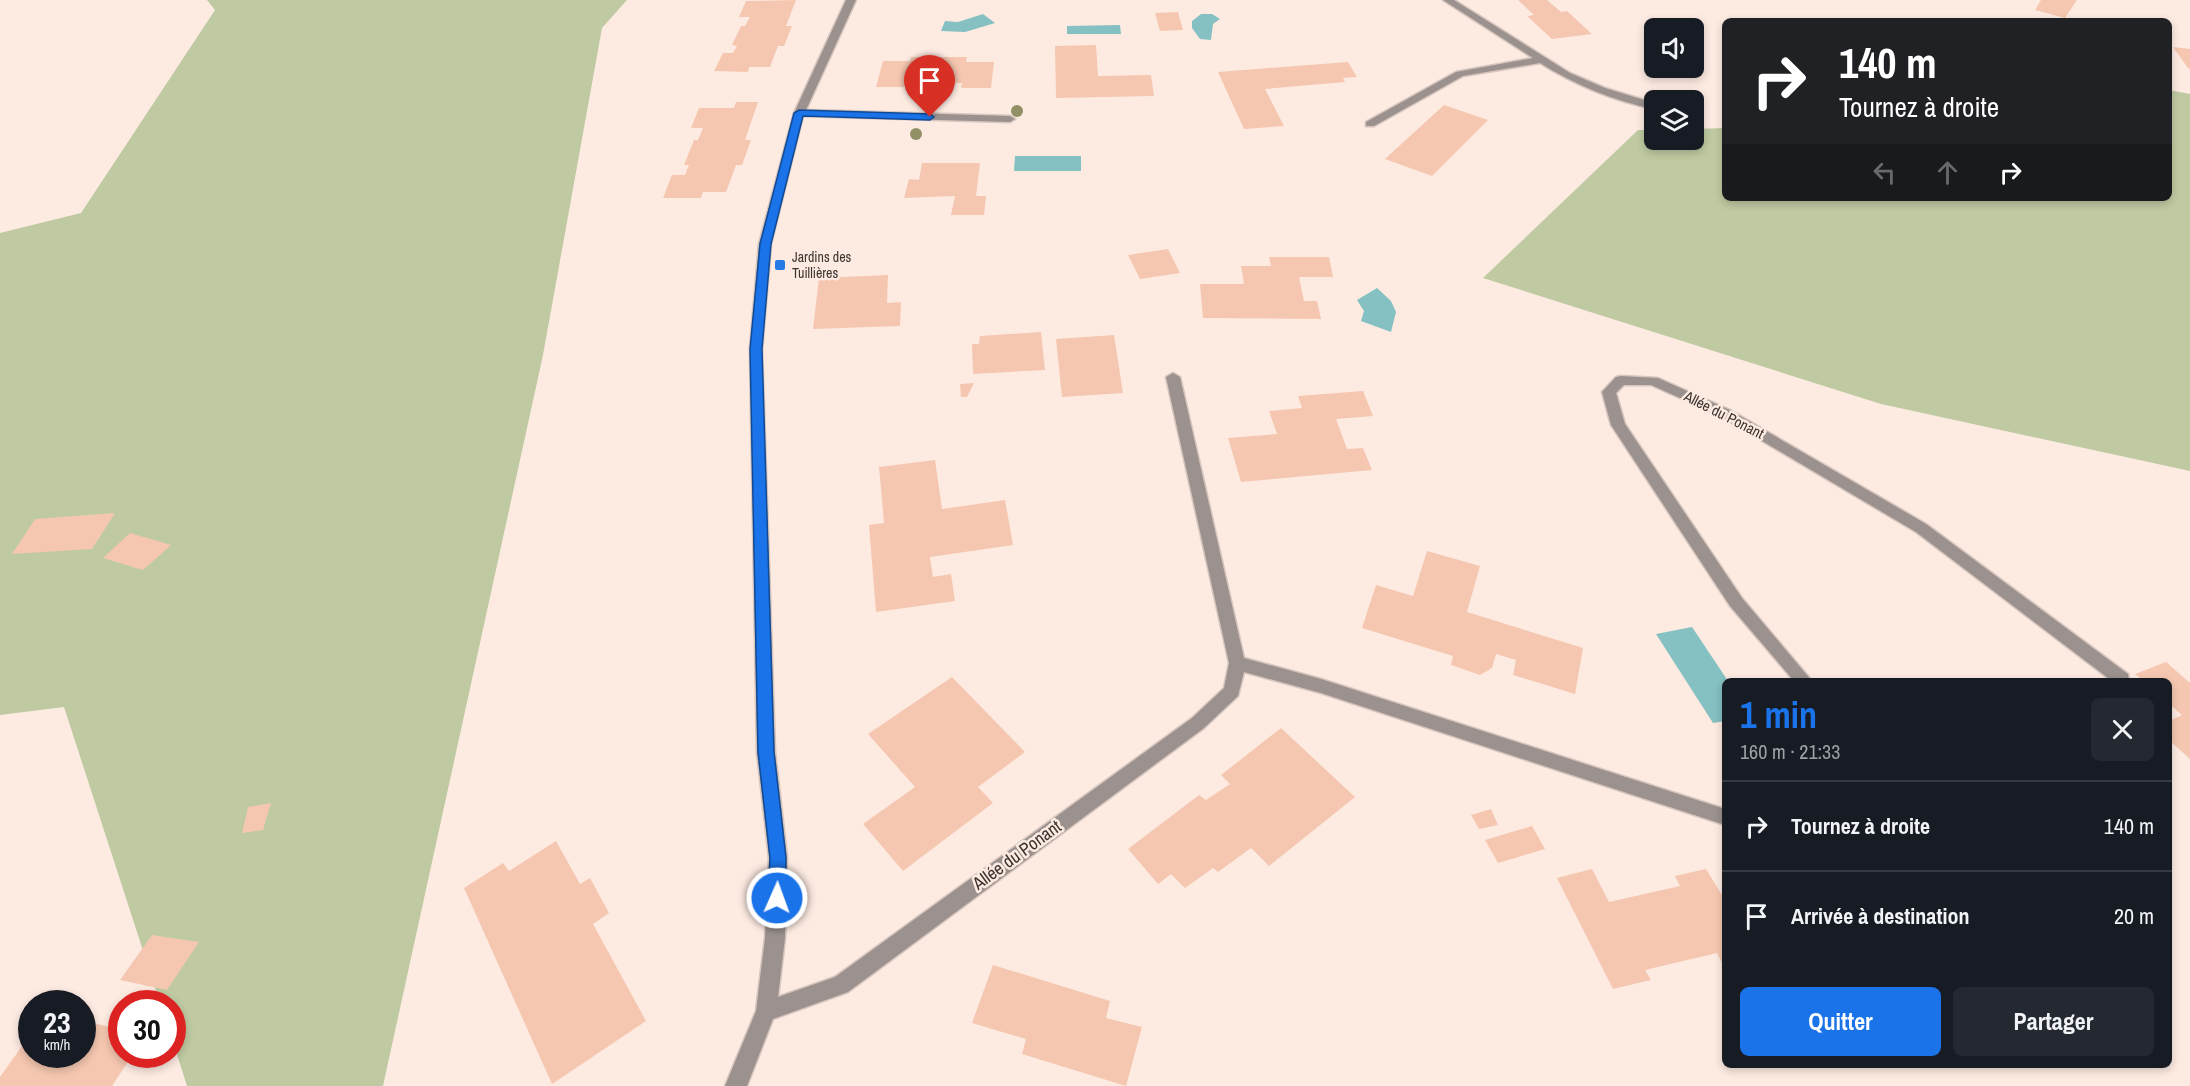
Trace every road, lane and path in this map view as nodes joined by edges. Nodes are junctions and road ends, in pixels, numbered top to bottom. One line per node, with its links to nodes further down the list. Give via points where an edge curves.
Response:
1 (851, 0): 5 (street)
2 (1448, 0): 3 (street)
3 (1541, 60): 4 (street, via 1600,90); 7 (street, via 1460,74)
4 (1644, 103)
5 (799, 113): 6 (street); 13 (street, via 765,244 756,349 766,752 778,858 775,938)
6 (1010, 119)
7 (1370, 124)
8 (1173, 377): 9 (street, Allée du Ponant)
9 (1237, 663): 12 (street, via 1322,686); 13 (street, Allée du Ponant, via 1232,691 1198,723 841,985)
10 (1801, 678): 11 (street, Allée du Ponant, via 1736,602 1618,425 1609,392 1621,380 1653,381 1725,412 1921,528)
11 (2119, 678)
12 (1722, 816)
13 (766, 1011): 14 (street)
14 (735, 1086)

